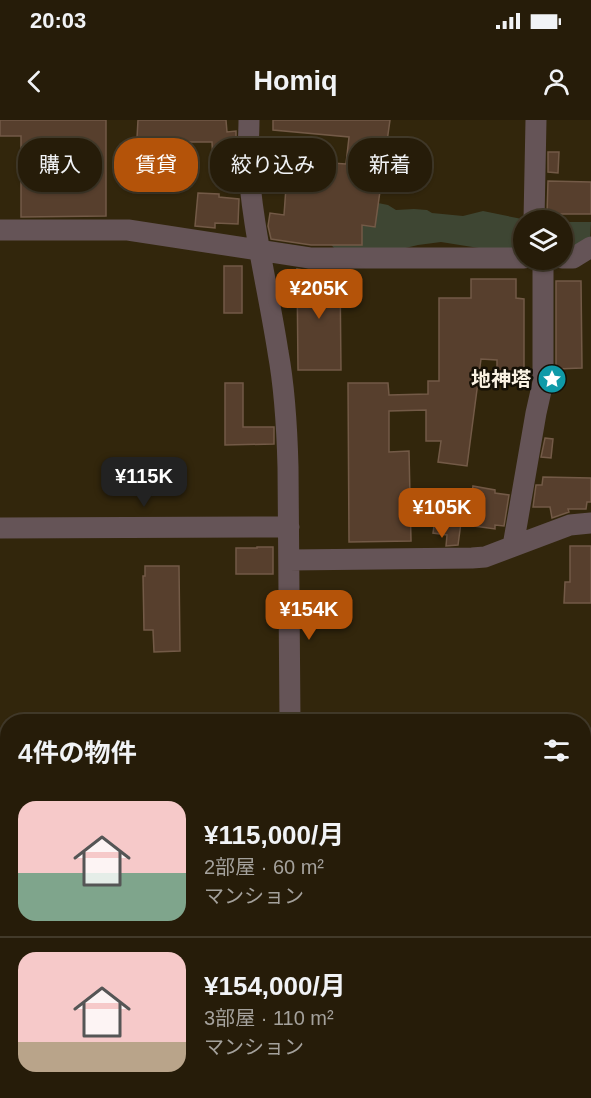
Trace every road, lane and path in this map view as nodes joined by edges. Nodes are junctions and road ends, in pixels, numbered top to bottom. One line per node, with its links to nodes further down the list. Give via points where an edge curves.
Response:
1 (249, 120): 6 (street, via 248,157)
2 (536, 120): 3 (street)
3 (534, 210)
4 (0, 230): 6 (street, via 128,230)
5 (591, 247): 8 (street)
6 (259, 250): 7 (street, via 310,258); 11 (street, via 285,407)
7 (513, 258)
8 (573, 258)
9 (543, 270): 13 (street, via 543,382)
10 (591, 523): 13 (street, via 570,525)
11 (289, 527): 12 (street); 14 (street)
12 (0, 528)
13 (513, 546): 14 (street, via 472,558)
14 (289, 560): 15 (street)
15 (290, 714)

